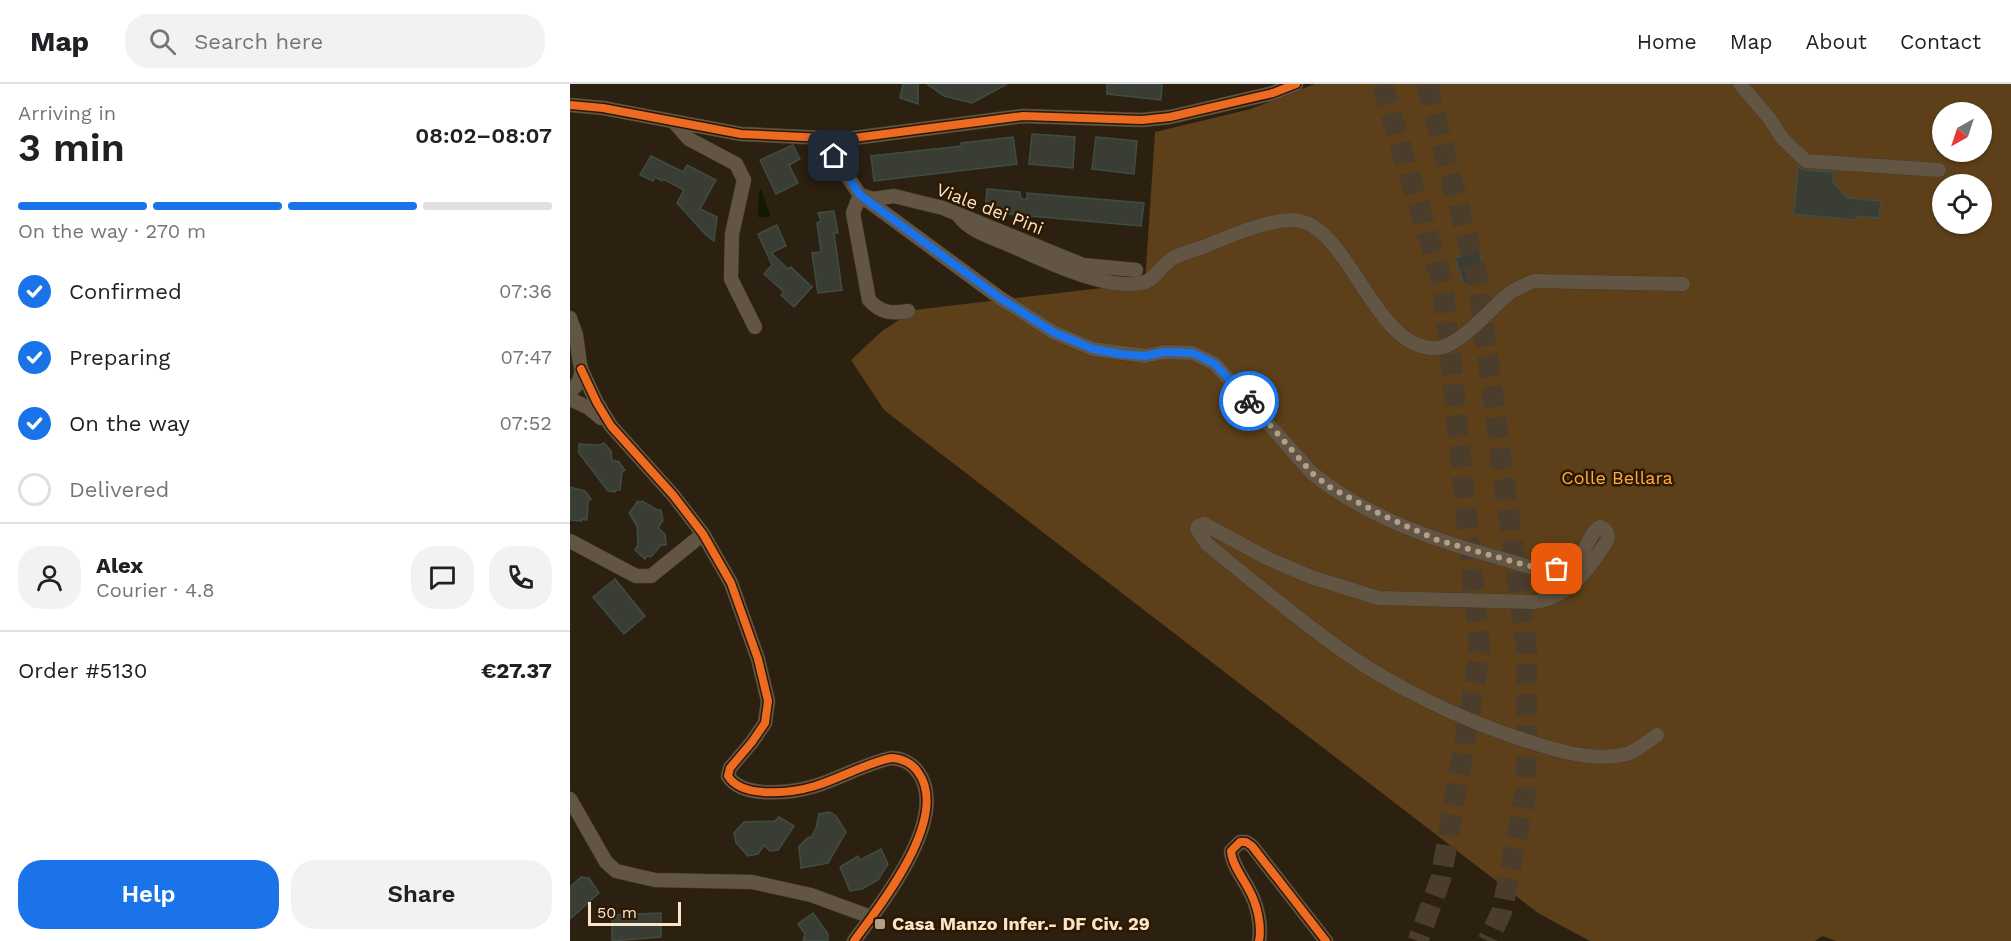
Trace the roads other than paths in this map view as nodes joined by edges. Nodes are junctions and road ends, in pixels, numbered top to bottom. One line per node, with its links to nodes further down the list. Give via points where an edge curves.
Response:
1 (1296, 84): 5 (street, via 1170,117 1142,120 1023,116 875,136)
2 (1740, 84): 6 (street, via 1782,138 1806,161)
3 (570, 105): 4 (street)
4 (674, 122): 5 (street, via 741,134); 13 (street, via 689,139 736,164 744,180 732,234 731,279)
5 (822, 139): 7 (street)
6 (1939, 170)
7 (860, 195): 8 (street, Viale dei Pini, via 873,199 894,196); 11 (street, via 853,213 866,301 879,310); 20 (street, via 1053,332 1093,349 1145,356 1193,353 1215,364 1312,473 1331,488 1437,540 1544,569 1566,567 1583,554 1595,529 1605,528 1608,539 1574,583 1555,597 1533,602 1378,598 1311,577 1204,524 1197,530 1207,544 1341,650 1410,691 1490,729 1556,750 1600,756 1623,755)
8 (958, 214): 9 (street, Viale dei Pini, via 1083,265); 10 (street, via 969,226 1038,258 1077,274 1126,285 1145,283 1173,258 1254,227 1300,221 1315,229 1339,253 1398,333 1409,341 1439,348 1466,333 1507,295 1534,281)
9 (1136, 270)
10 (1683, 284)
11 (908, 311)
12 (570, 318): 14 (street, via 576,335)
13 (755, 327)
14 (577, 362): 15 (street, via 579,383); 17 (street)
15 (570, 391)
16 (570, 399): 17 (street)
17 (611, 426): 18 (street)
18 (703, 534): 19 (street, via 651,576 636,576); 22 (street, via 731,584 758,659 768,701 765,723 730,768 731,781 749,790 789,790 814,786 898,758 915,768 924,783 928,804 918,841)
19 (570, 541)
20 (1657, 735)
21 (570, 799): 22 (street, via 606,862 616,871 655,880 752,882 811,895)
22 (871, 917): 23 (street)
23 (854, 941)
24 (1259, 941): 25 (street, via 1259,919 1251,894 1232,859 1232,851 1240,842 1252,846)
25 (1326, 941)

